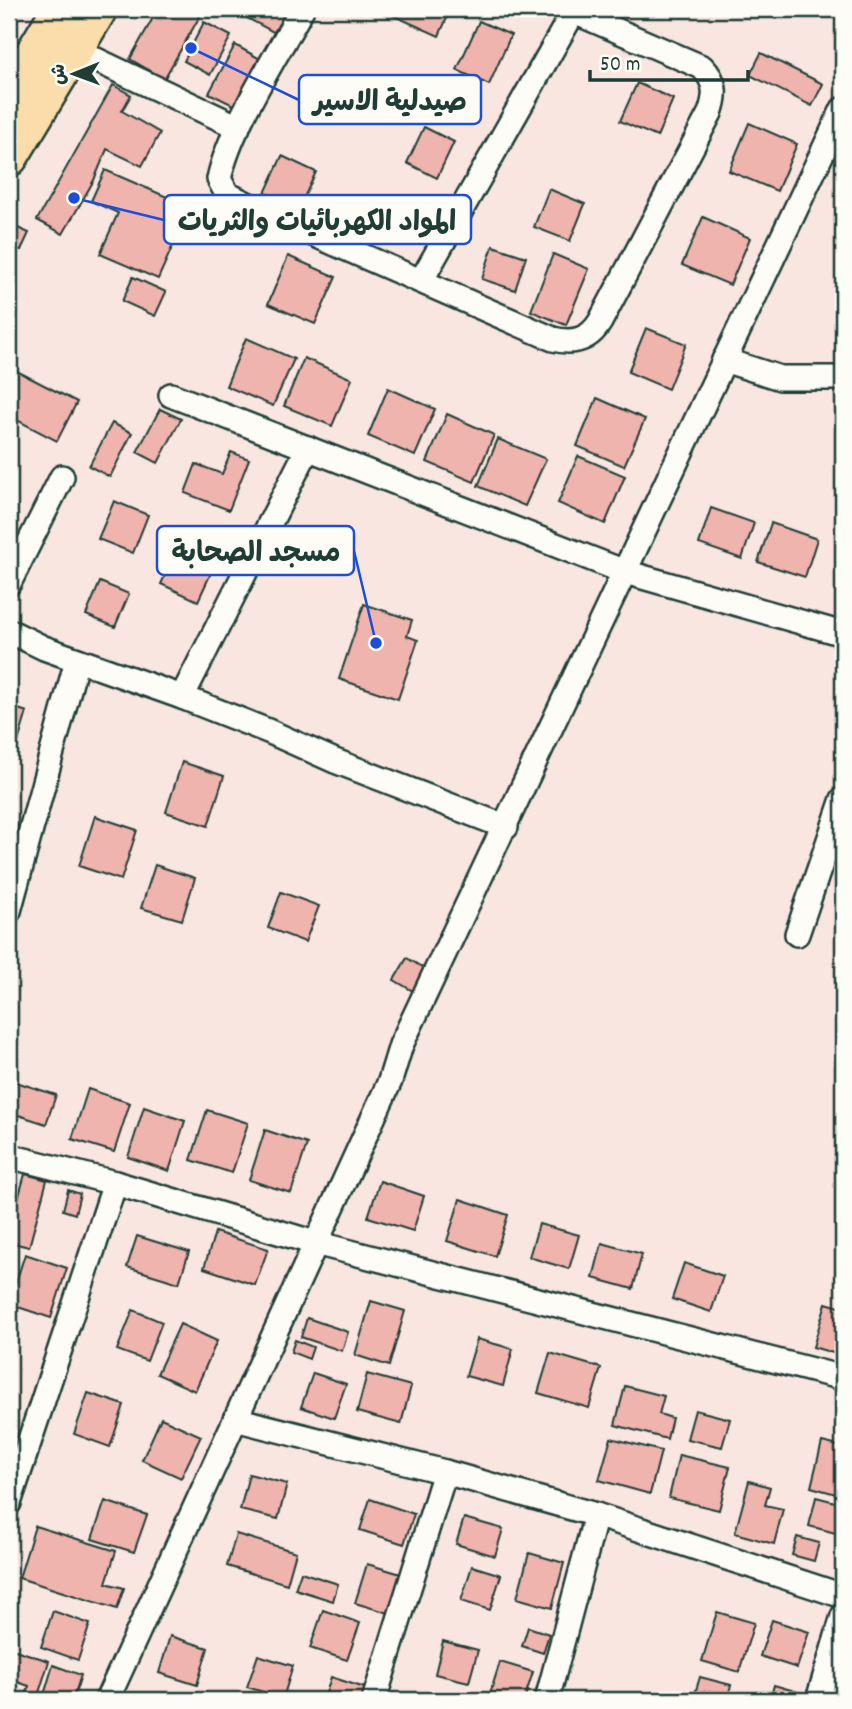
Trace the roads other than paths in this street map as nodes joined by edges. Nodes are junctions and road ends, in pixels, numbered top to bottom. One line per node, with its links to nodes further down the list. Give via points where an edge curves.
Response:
1 (61, 9): 6 (main road)
2 (98, 9): 5 (main road)
3 (302, 9): 8 (street)
4 (574, 11): 10 (street); 10 (street, via 702,66 711,76 715,92 710,113 600,322 593,334 566,342)
5 (73, 49): 8 (street); 9 (main road)
6 (9, 96)
7 (843, 108): 11 (street)
8 (238, 127): 10 (street, via 219,179 226,194)
9 (9, 157)
10 (421, 281)
11 (724, 360): 12 (street, via 780,378); 16 (street)
12 (843, 378)
13 (171, 395): 14 (street)
14 (308, 448): 16 (street); 21 (street)
15 (62, 477): 17 (street)
16 (625, 572): 19 (street); 23 (street)
17 (9, 583)
18 (9, 631): 20 (street)
19 (843, 634)
20 (77, 660): 21 (street); 24 (street)
21 (182, 697): 23 (street)
22 (843, 799): 25 (street)
23 (506, 827): 28 (street, via 401,1045 390,1081)
24 (9, 911)
25 (797, 934)
26 (9, 1156): 27 (street)
27 (116, 1183): 28 (street); 32 (street)
28 (315, 1243): 29 (street); 30 (street)
29 (843, 1378)
30 (235, 1419): 31 (street); 36 (street)
31 (445, 1472): 33 (street); 37 (street)
32 (9, 1503)
33 (596, 1515): 34 (street); 38 (street)
34 (843, 1596)
35 (843, 1616): 39 (street)
36 (107, 1700)
37 (374, 1700)
38 (547, 1700)
39 (818, 1700)

